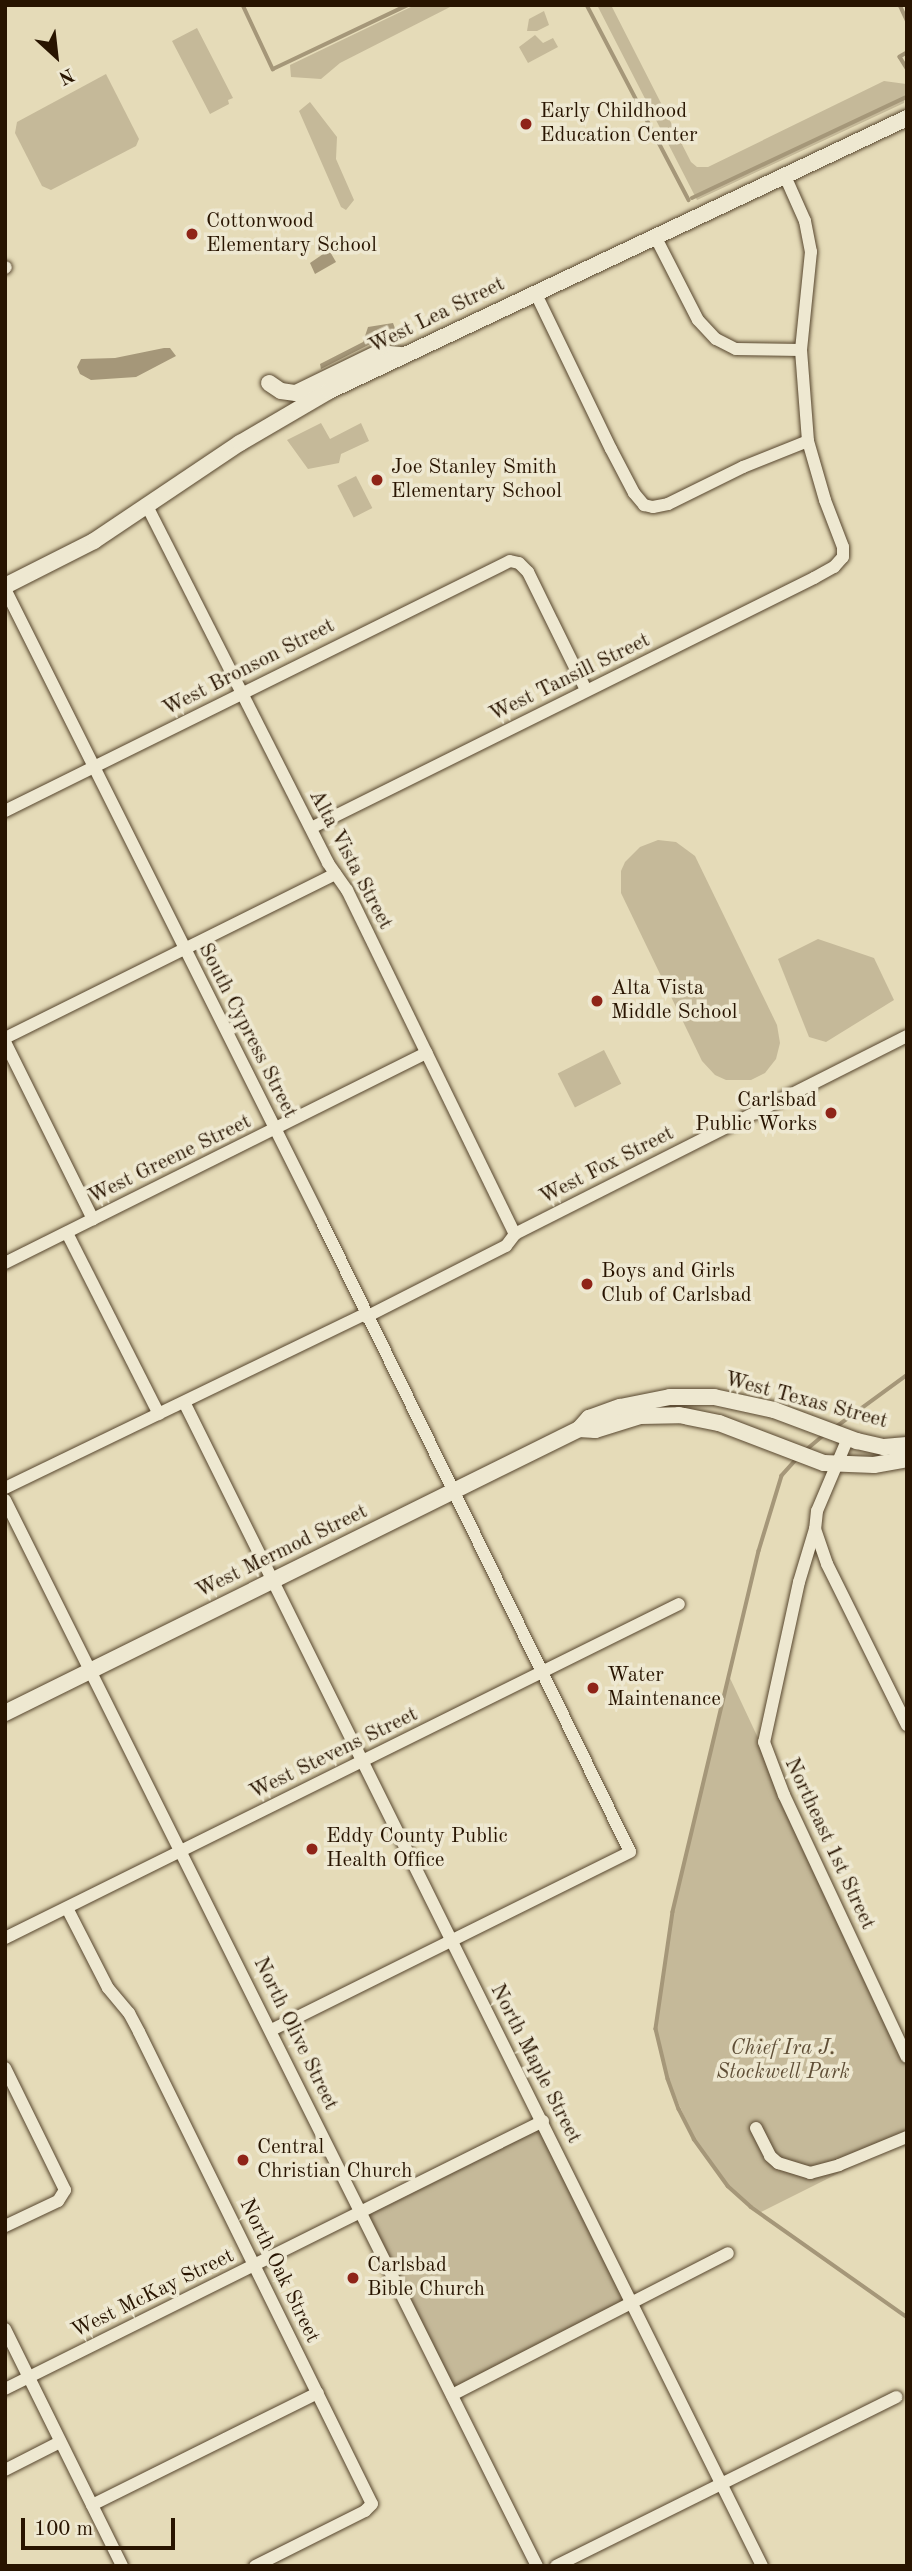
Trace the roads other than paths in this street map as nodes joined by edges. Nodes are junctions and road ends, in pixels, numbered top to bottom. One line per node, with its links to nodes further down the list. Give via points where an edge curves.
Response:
1 (907, 118): 2 (street, West Lea Street)
2 (785, 176): 3 (street, West Lea Street); 5 (street, via 810,244)
3 (655, 236): 4 (street, West Lea Street); 5 (street, via 698,320 716,339 736,349)
4 (535, 292): 6 (street, West Lea Street); 8 (street, via 611,449 644,505 668,504)
5 (801, 350): 8 (street)
6 (404, 355): 7 (street, via 378,353 296,393); 9 (street, West Lea Street, via 277,420)
7 (269, 383)
8 (808, 440): 11 (street, West Tansill Street, via 843,557 814,578)
9 (147, 506): 10 (street, West Lea Street); 12 (street, Alta Vista Street)
10 (5, 588): 13 (street, South Cypress Street)
11 (586, 691): 12 (street, West Bronson Street, via 528,572 510,561); 15 (street, West Tansill Street)
12 (243, 692): 13 (street, West Bronson Street); 15 (street, Alta Vista Street)
13 (94, 768): 14 (street, West Bronson Street); 17 (street, South Cypress Street)
14 (5, 811)
15 (311, 828): 16 (street, Alta Vista Street)
16 (336, 874): 17 (street); 20 (street, Alta Vista Street)
17 (184, 949): 19 (street); 21 (street, South Cypress Street)
18 (907, 1036): 24 (street, West Fox Street)
19 (5, 1040): 22 (street)
20 (427, 1053): 21 (street, West Greene Street); 24 (street, Alta Vista Street)
21 (275, 1129): 22 (street, West Greene Street); 26 (street, South Cypress Street)
22 (93, 1219): 23 (street, West Greene Street)
23 (67, 1233): 25 (street, West Greene Street); 28 (street)
24 (516, 1234): 26 (street, West Fox Street, via 506,1245)
25 (5, 1263)
26 (366, 1315): 27 (street, West Fox Street); 35 (street, South Cypress Street)
27 (185, 1404): 28 (street, West Fox Street); 38 (street, North Maple Street)
28 (159, 1414): 34 (street, West Fox Street)
29 (579, 1429): 30 (street, West Texas Street, via 589,1418 621,1407 651,1399 695,1396 759,1406); 33 (street, West Texas Street, via 595,1430 640,1416 679,1415 719,1423); 35 (street, West Mermod Street)
30 (848, 1438): 31 (street, West Texas Street, via 884,1447); 33 (street, Northeast 1st Street)
31 (907, 1445)
32 (907, 1459): 33 (street, West Texas Street, via 874,1465)
33 (830, 1464): 37 (street, Northeast 1st Street)
34 (5, 1488)
35 (454, 1490): 38 (street, West Mermod Street); 41 (street, South Cypress Street)
36 (5, 1500): 40 (street, North Olive Street)
37 (816, 1529): 43 (street, via 827,1564); 50 (street, Northeast 1st Street, via 808,1544 764,1746)
38 (274, 1580): 40 (street, West Mermod Street); 44 (street, North Maple Street)
39 (679, 1604): 41 (street, West Stevens Street)
40 (91, 1671): 42 (street, West Mermod Street); 45 (street, North Olive Street)
41 (541, 1673): 44 (street, West Stevens Street); 48 (street, South Cypress Street, via 630,1852)
42 (5, 1713)
43 (907, 1726)
44 (363, 1762): 45 (street, West Stevens Street); 48 (street, North Maple Street)
45 (182, 1849): 46 (street, West Stevens Street); 49 (street, North Olive Street)
46 (67, 1908): 47 (street, West Stevens Street); 58 (street, North Oak Street, via 108,1987 139,2032)
47 (5, 1938)
48 (452, 1941): 49 (street); 52 (street, North Maple Street)
49 (272, 2030): 55 (street, North Olive Street)
50 (907, 2057)
51 (5, 2068): 56 (street, via 64,2194)
52 (543, 2121): 55 (street, West McKay Street); 59 (street, North Maple Street)
53 (756, 2127): 54 (street, via 778,2163 810,2172)
54 (907, 2137)
55 (362, 2212): 58 (street, West McKay Street); 64 (street, North Olive Street)
56 (5, 2226)
57 (727, 2253): 59 (street)
58 (254, 2265): 61 (street, West McKay Street); 63 (street, North Oak Street)
59 (632, 2301): 64 (street); 68 (street, North Maple Street)
60 (5, 2329): 61 (street)
61 (29, 2377): 62 (street, West McKay Street); 66 (street)
62 (5, 2389)
63 (318, 2393): 69 (street); 71 (street, North Oak Street, via 372,2507)
64 (452, 2395): 72 (street, North Olive Street)
65 (896, 2398): 68 (street)
66 (60, 2442): 67 (street); 69 (street)
67 (5, 2470)
68 (721, 2484): 73 (street); 74 (street, North Maple Street)
69 (92, 2505): 70 (street)
70 (122, 2566)
71 (255, 2566)
72 (537, 2566)
73 (556, 2566)
74 (762, 2566)

